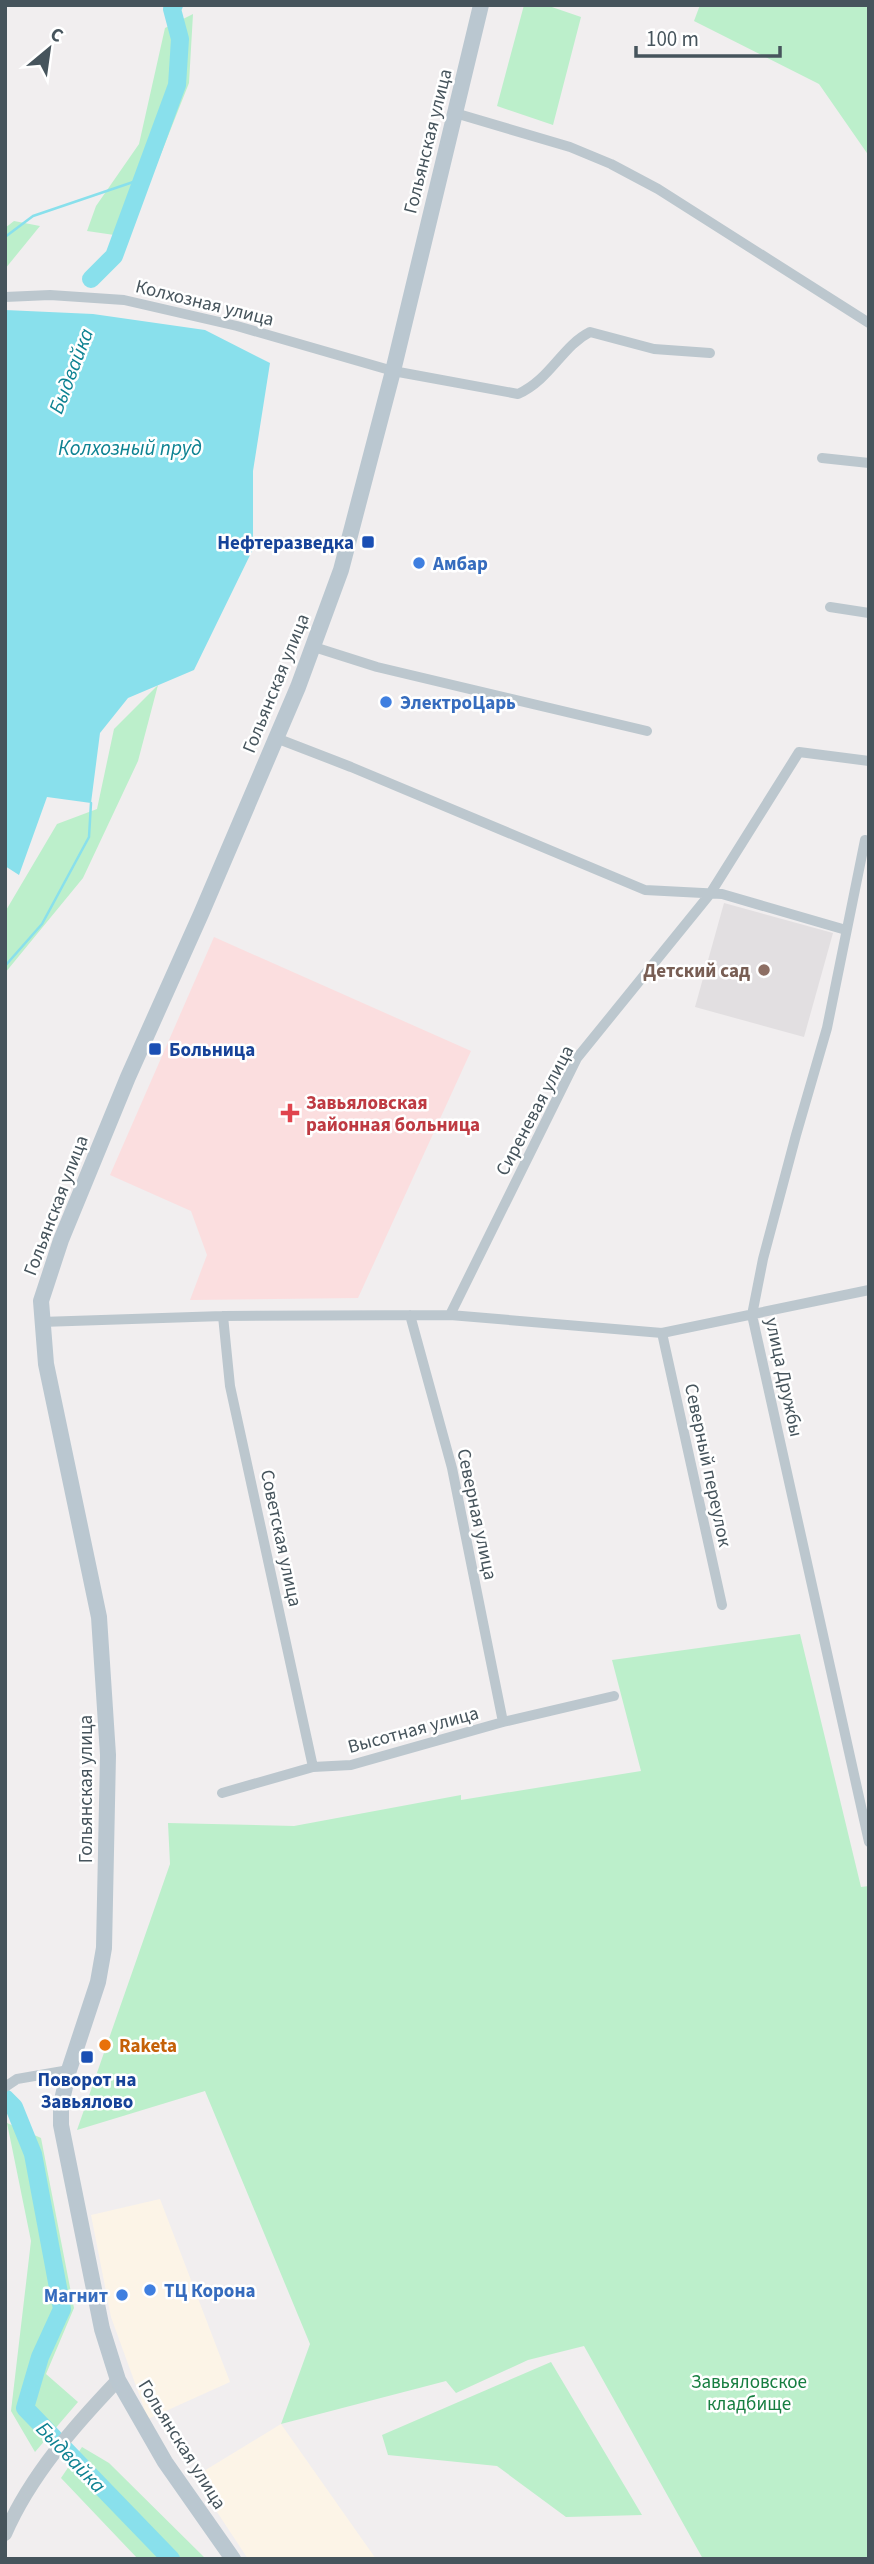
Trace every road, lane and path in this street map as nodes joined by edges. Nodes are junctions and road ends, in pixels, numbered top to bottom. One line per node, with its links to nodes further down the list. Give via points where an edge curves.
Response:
1 (481, 5): 2 (main road, Гольянская улица)
2 (455, 113): 4 (street, via 611,164); 6 (main road, Гольянская улица)
3 (5, 297): 6 (street, Колхозная улица, via 124,300 237,326)
4 (869, 323)
5 (710, 353): 6 (street, Колхозная улица, via 654,349 590,332 533,387 518,394)
6 (393, 371): 11 (main road, Гольянская улица, via 352,534)
7 (822, 457): 8 (street)
8 (869, 463)
9 (830, 607): 10 (street)
10 (869, 614)
11 (314, 647): 12 (street, via 377,667); 13 (main road, Гольянская улица)
12 (647, 731)
13 (276, 738): 16 (street, via 645,890); 23 (main road, Гольянская улица, via 61,1240 41,1301)
14 (869, 761): 16 (street, Сиреневая улица, via 799,752)
15 (865, 839): 17 (street, улица Дружбы)
16 (710, 894): 17 (street); 20 (street, Сиреневая улица, via 577,1058)
17 (846, 930): 21 (street, улица Дружбы, via 827,1028 776,1209)
18 (869, 1290): 21 (street)
19 (410, 1315): 20 (street); 22 (street); 27 (street, Северная улица, via 452,1468)
20 (450, 1315): 24 (street)
21 (752, 1315): 24 (street); 30 (street, улица Дружбы)
22 (223, 1317): 23 (street); 28 (street, Советская улица, via 230,1386)
23 (41, 1322): 31 (main road, Гольянская улица, via 99,1617 108,1755 104,1948 98,1982)
24 (662, 1333): 25 (street, Северный переулок)
25 (722, 1605)
26 (614, 1696): 27 (street, Высотная улица)
27 (503, 1722): 28 (street, Высотная улица, via 351,1765)
28 (313, 1767): 29 (street, Высотная улица)
29 (222, 1793)
30 (869, 1842)
31 (69, 2070): 32 (street, via 17,2078); 33 (main road, Гольянская улица, via 61,2125 102,2329)
32 (5, 2087)
33 (118, 2380): 34 (street, via 47,2464); 35 (main road, Гольянская улица, via 165,2462)
34 (5, 2534)
35 (233, 2559)

